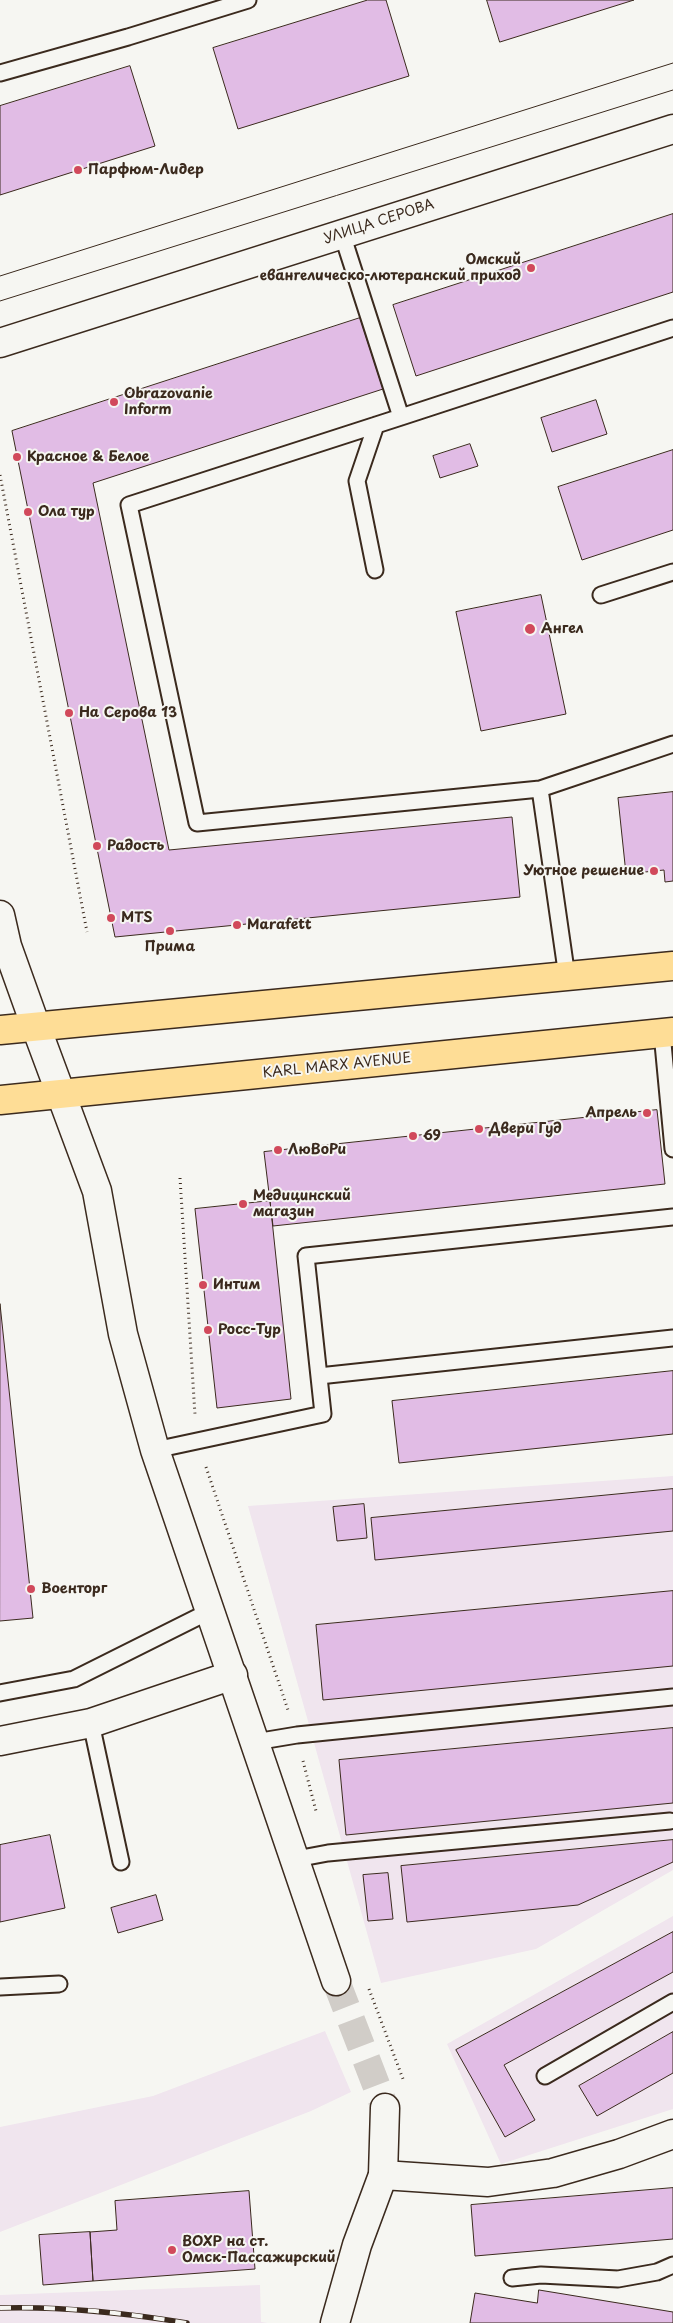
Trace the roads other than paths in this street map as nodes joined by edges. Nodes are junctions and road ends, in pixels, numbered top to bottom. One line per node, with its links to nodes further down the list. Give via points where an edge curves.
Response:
1 (248, 0): 2 (lane)
2 (0, 73)
3 (673, 129): 4 (street, УЛИЦА СЕРОВА)
4 (342, 234): 6 (street, УЛИЦА СЕРОВА); 7 (lane)
5 (673, 328): 7 (lane)
6 (0, 343)
7 (401, 417): 8 (lane)
8 (376, 425): 9 (lane, via 357,482); 13 (lane, via 129,505 197,823)
9 (375, 570)
10 (673, 572): 11 (lane)
11 (601, 595)
12 (673, 744): 13 (lane)
13 (540, 789): 16 (lane)
14 (0, 916): 17 (street, via 7,946)
15 (673, 966): 16 (main road)
16 (567, 977): 17 (main road)
17 (36, 1027): 18 (main road); 20 (street)
18 (0, 1030)
19 (667, 1033): 20 (main road, KARL MARX AVENUE); 22 (lane)
20 (61, 1094): 21 (main road, KARL MARX AVENUE); 26 (street, via 97,1191 123,1334)
21 (0, 1100)
22 (673, 1149)
23 (673, 1217): 25 (lane, via 306,1256)
24 (673, 1338): 25 (lane)
25 (319, 1376): 26 (lane, via 323,1414)
26 (155, 1450): 27 (street)
27 (210, 1610): 28 (street); 29 (lane, via 74,1679)
28 (233, 1675): 31 (street); 33 (street)
29 (0, 1693)
30 (673, 1697): 33 (lane, via 296,1735)
31 (91, 1723): 32 (street); 36 (lane)
32 (0, 1741)
33 (255, 1742): 35 (street)
34 (670, 1821): 35 (lane, via 328,1853)
35 (296, 1860): 37 (street)
36 (121, 1862)
37 (336, 1981)
38 (58, 1984): 39 (lane)
39 (0, 1987)
40 (673, 2002): 41 (lane)
41 (545, 2076)
42 (385, 2108): 44 (street)
43 (673, 2134): 44 (street, via 553,2173 488,2182)
44 (384, 2175): 47 (street, via 357,2245)
45 (673, 2266): 46 (lane, via 618,2279 541,2275)
46 (512, 2278)
47 (335, 2323)

